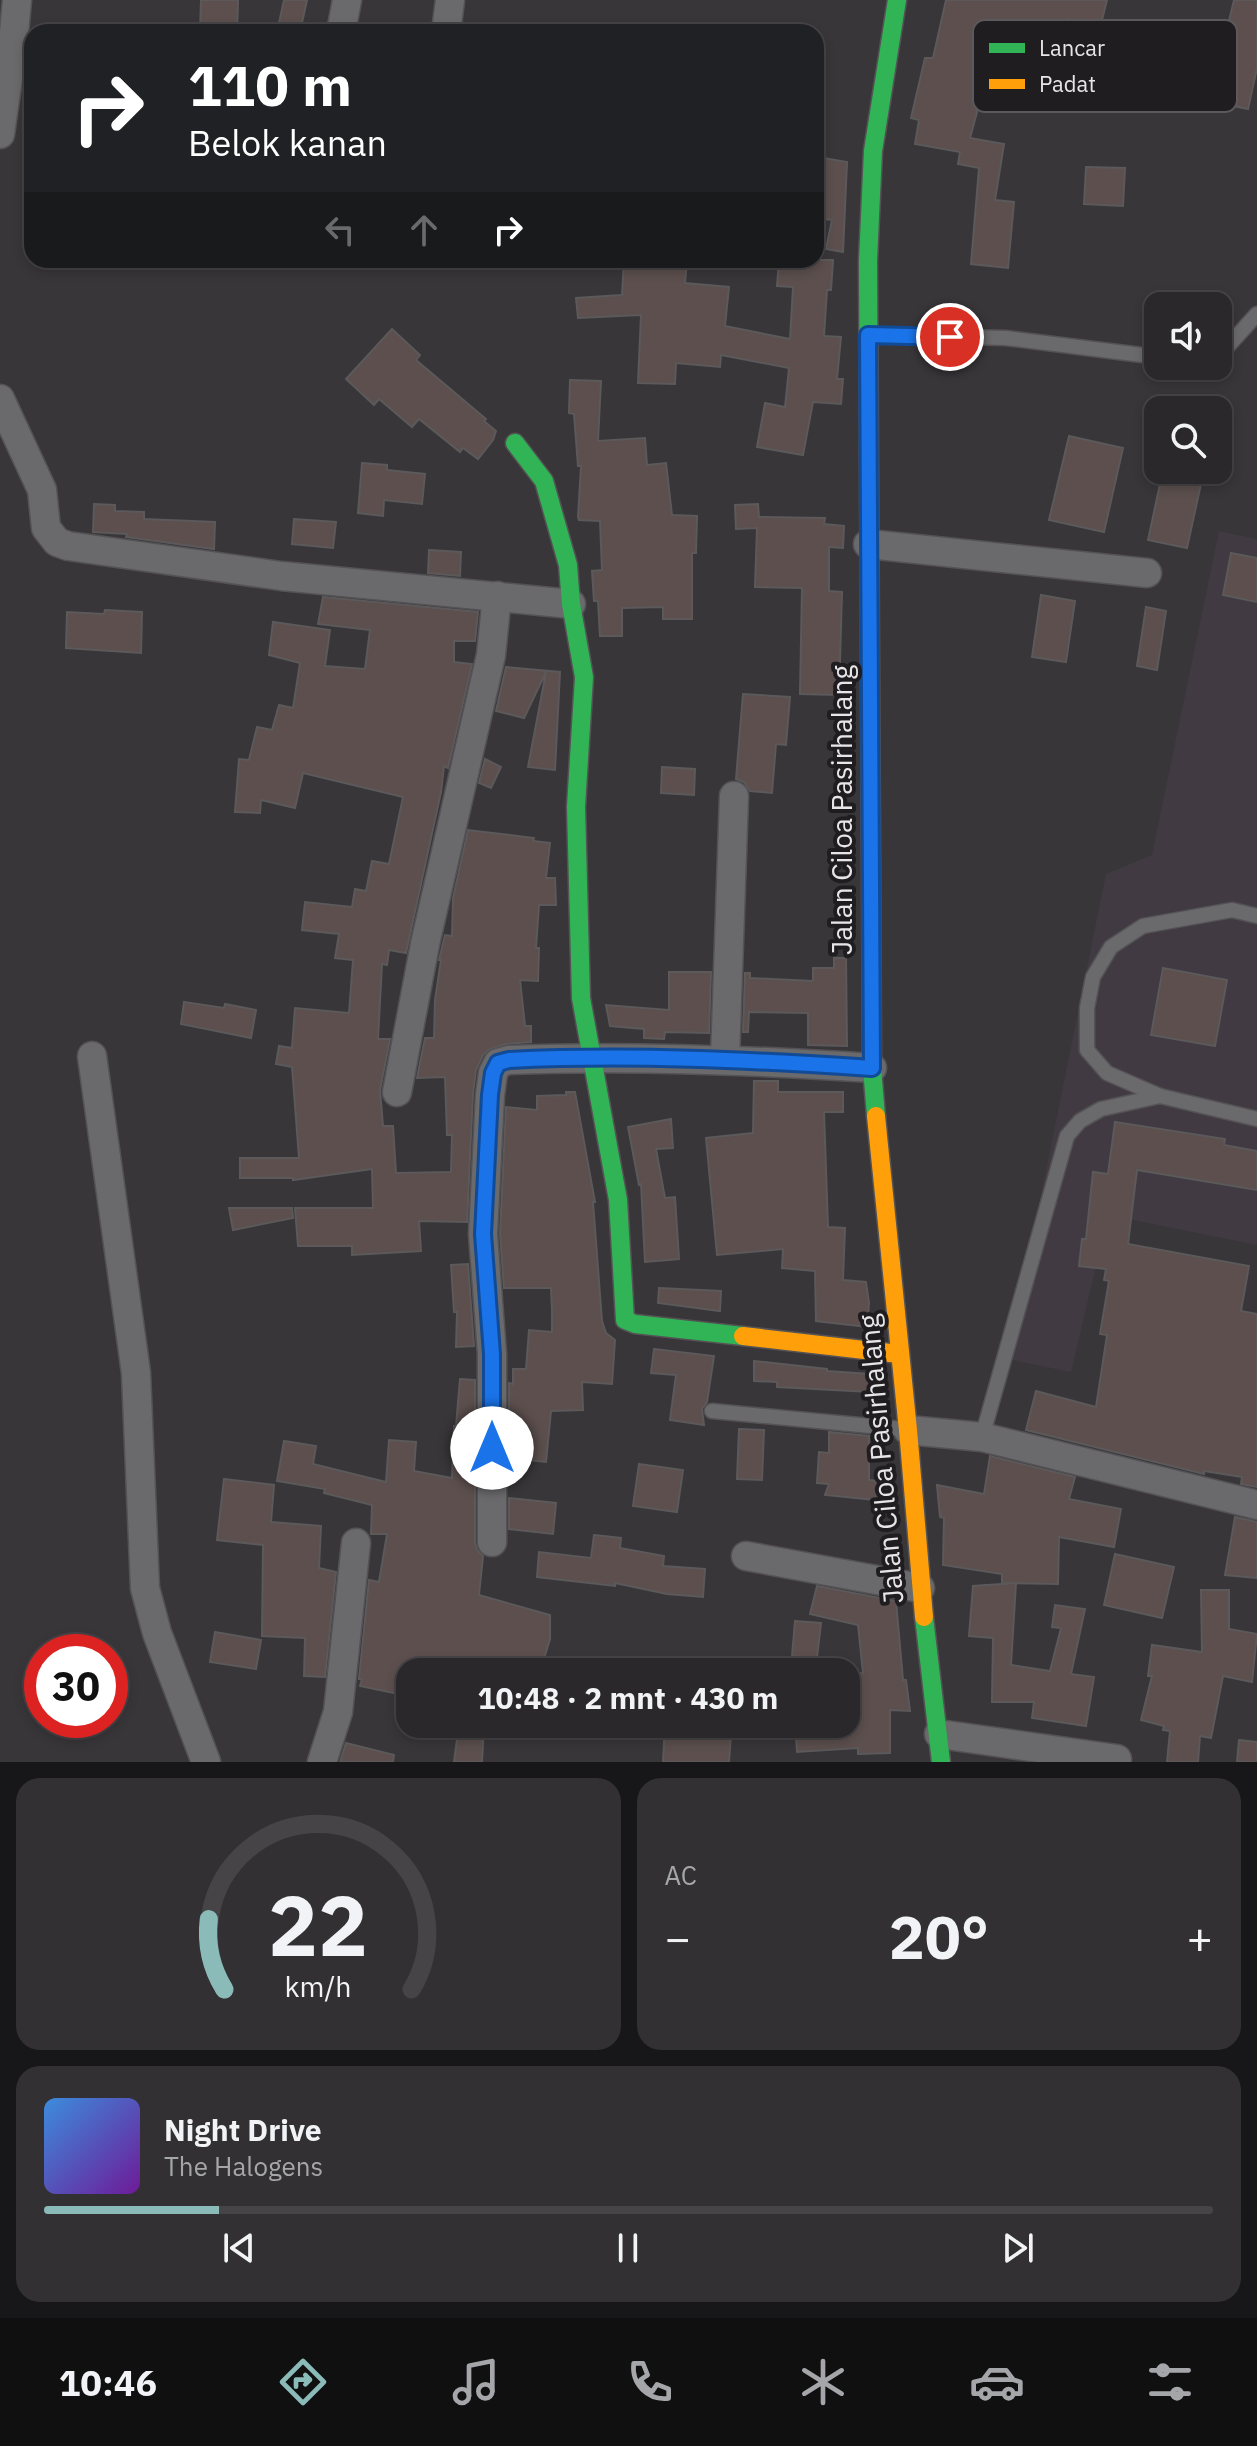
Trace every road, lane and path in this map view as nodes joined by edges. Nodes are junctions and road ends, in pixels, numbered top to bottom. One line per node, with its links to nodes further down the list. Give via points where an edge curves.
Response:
1 (17, 0): 7 (street)
2 (347, 0): 5 (street)
3 (450, 0): 6 (street)
4 (897, 0): 9 (main road, Jalan Ciloa Pasirhalang, via 873,151)
5 (342, 24)
6 (447, 24)
7 (0, 134)
8 (1257, 314): 10 (lane)
9 (868, 335): 11 (lane, via 1006,338); 14 (main road, Jalan Ciloa Pasirhalang)
10 (1232, 342)
11 (1144, 355)
12 (0, 399): 16 (street, via 42,490 46,528 57,542 281,576)
13 (515, 443): 17 (main road, via 544,481 568,565)
14 (868, 544): 15 (street); 23 (main road, Jalan Ciloa Pasirhalang)
15 (1147, 573)
16 (497, 596): 17 (street); 24 (street, via 491,655)
17 (571, 604): 21 (main road, via 584,677 576,807 581,998)
18 (734, 796): 22 (street)
19 (1257, 916): 25 (lane, via 1232,910 1143,926 1111,947 1093,977 1087,1050 1107,1073)
20 (92, 1056): 38 (street, via 136,1373 145,1588)
21 (591, 1056): 22 (street); 27 (main road, via 618,1200 625,1320); 32 (street, via 509,1060 498,1063 493,1073 483,1234 492,1354)
22 (725, 1059): 23 (street)
23 (872, 1068): 27 (main road, Jalan Ciloa Pasirhalang)
24 (397, 1092)
25 (1160, 1096): 26 (lane); 30 (lane, via 1101,1109 1067,1136)
26 (1257, 1119)
27 (899, 1354): 29 (main road, Jalan Ciloa Pasirhalang)
28 (712, 1411): 29 (lane)
29 (908, 1430): 30 (street); 35 (main road, Jalan Ciloa Pasirhalang)
30 (982, 1437): 31 (street)
31 (1257, 1505)
32 (492, 1542)
33 (356, 1543): 39 (street, via 338,1712)
34 (746, 1556): 35 (street)
35 (920, 1588): 36 (main road, Jalan Ciloa Pasirhalang)
36 (939, 1734): 37 (street); 40 (main road, Jalan Ciloa Pasirhalang)
37 (1117, 1759)
38 (206, 1762)
39 (322, 1762)
40 (941, 1762)

